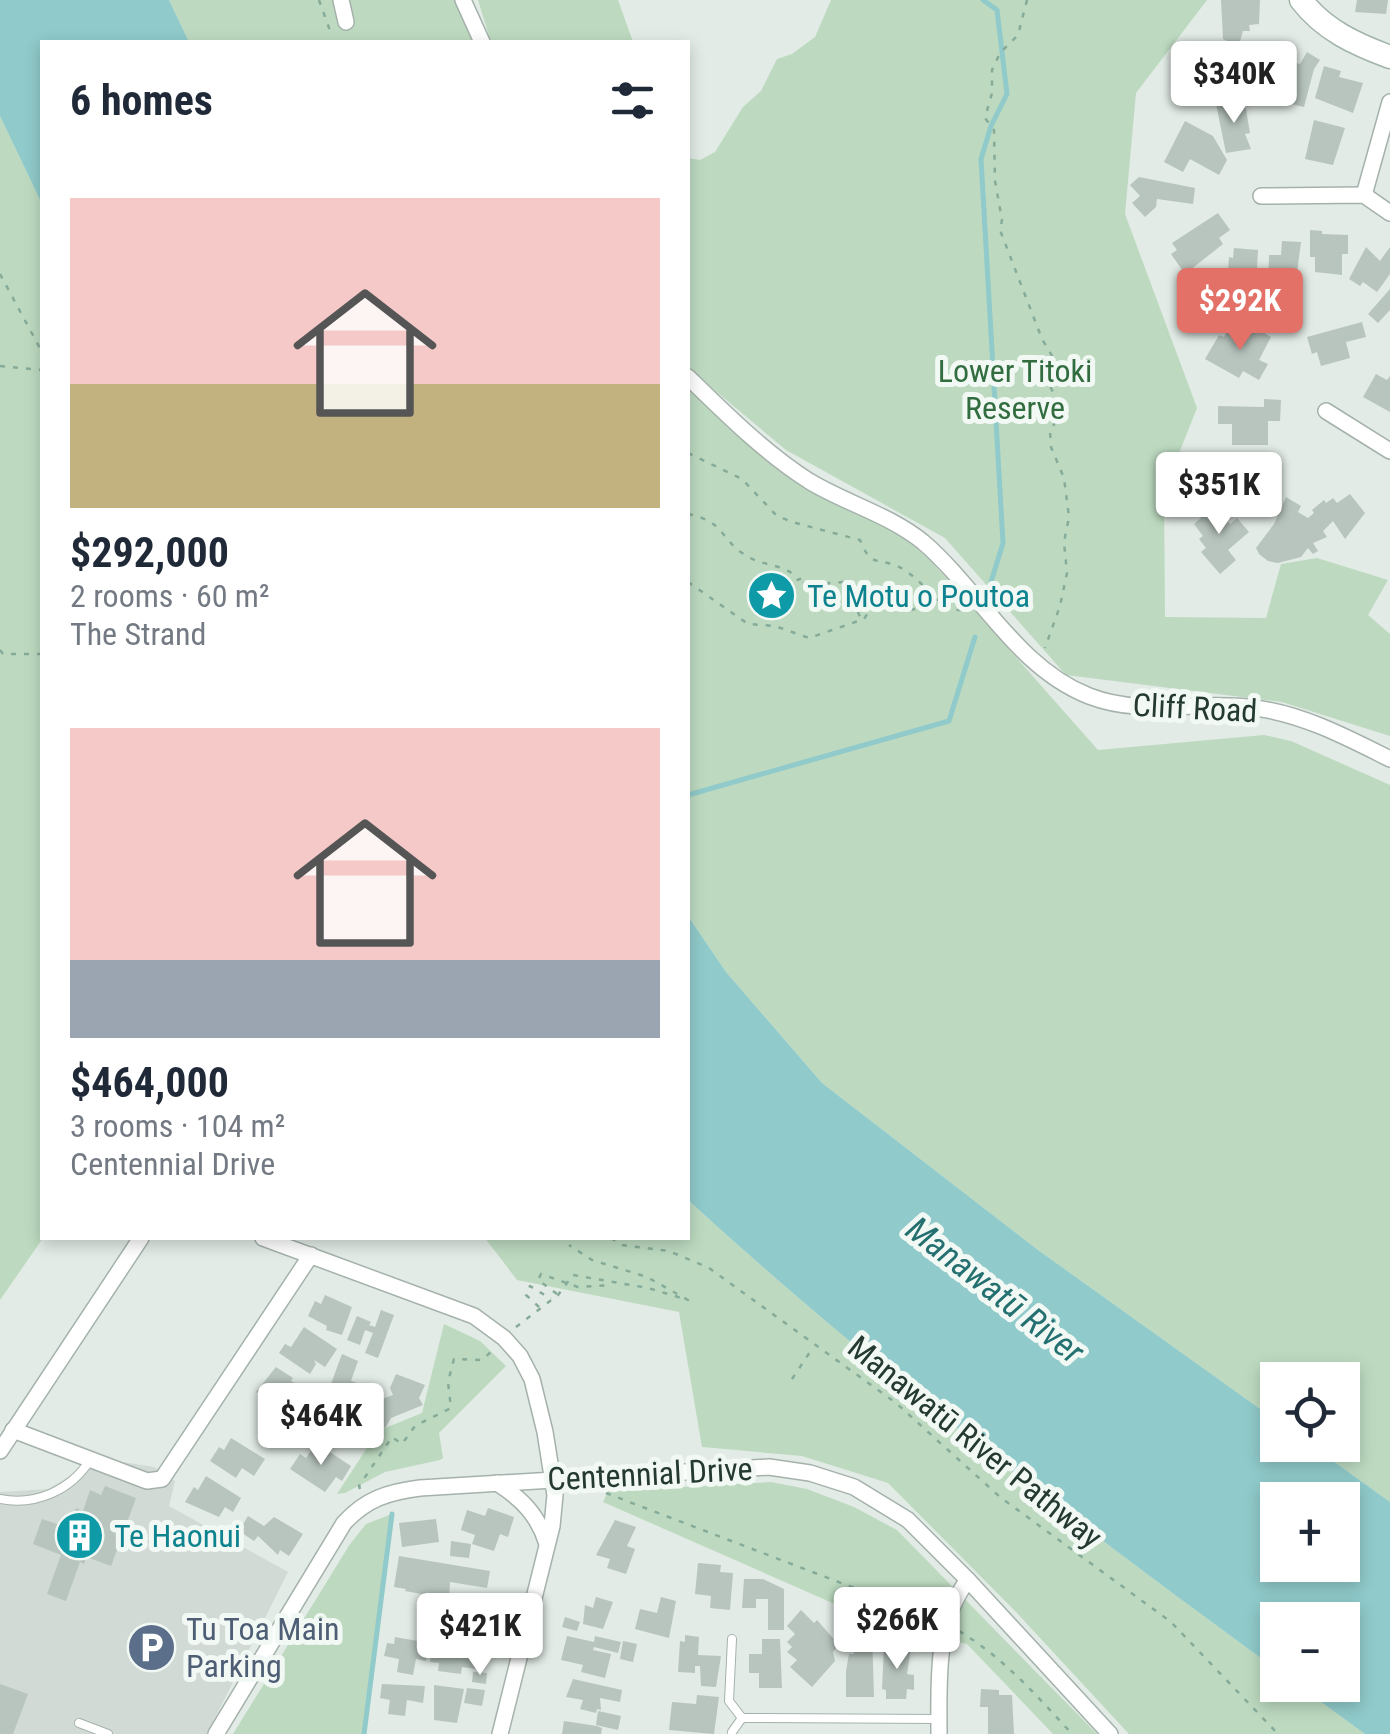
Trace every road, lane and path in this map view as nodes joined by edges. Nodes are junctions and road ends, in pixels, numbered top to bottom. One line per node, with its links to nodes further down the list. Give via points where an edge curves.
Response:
1 (342, 0): 5 (street)
2 (463, 0): 6 (street)
3 (1028, 0): 27 (path, via 1018,35 992,70 985,118 994,137 1004,244 1058,366 1050,386 1062,411 1050,431 1069,517 1067,573)
4 (1300, 0): 7 (street, via 1333,32)
5 (346, 22)
6 (481, 40)
7 (1390, 57)
8 (1390, 102): 10 (street)
9 (1261, 196): 10 (street)
10 (1364, 196): 11 (street)
11 (1390, 214)
12 (0, 274): 13 (path)
13 (40, 348)
14 (0, 366): 15 (path)
15 (40, 370)
16 (690, 379): 23 (street, Cliff Road, via 809,481 921,541)
17 (1326, 411): 18 (street)
18 (1390, 450)
19 (690, 454): 22 (path, via 742,479 776,514 860,540 875,563 897,566)
20 (690, 515): 24 (path, via 718,526 743,554 791,570 815,589 845,582)
21 (690, 583): 24 (path, via 748,624 809,638)
22 (936, 599): 23 (path, via 952,610); 24 (path, via 921,610 871,608)
23 (988, 612): 27 (street, Cliff Road)
24 (860, 618)
25 (0, 650): 26 (path)
26 (40, 654)
27 (1037, 662): 28 (street, Cliff Road, via 1061,682 1126,707 1254,707)
28 (1390, 758)
29 (140, 1240): 42 (street)
30 (268, 1240): 33 (street)
31 (614, 1240): 63 (path, Manawatū River Pathway, via 709,1268 896,1404 1000,1497 1171,1622)
32 (569, 1245): 35 (path, via 688,1300)
33 (311, 1255): 39 (street, via 474,1316); 44 (street, via 162,1479 147,1481)
34 (568, 1284): 35 (path); 35 (path, via 573,1275); 36 (path); 36 (path, via 541,1274 538,1280)
35 (616, 1284)
36 (558, 1295): 37 (path)
37 (552, 1300): 38 (path); 38 (path, via 530,1286 526,1294)
38 (540, 1308): 39 (path)
39 (507, 1335): 46 (street, via 532,1380); 49 (path, via 482,1360 454,1359 451,1408 413,1427 402,1444 392,1437 359,1486)
40 (810, 1352): 41 (path)
41 (792, 1379)
42 (13, 1430): 43 (street); 44 (street)
43 (0, 1450)
44 (90, 1460): 48 (lane, via 80,1476 49,1494 18,1503)
45 (590, 1476): 46 (street, Centennial Drive); 51 (street, Centennial Drive, via 769,1467 810,1473 854,1487 908,1520); 52 (path, via 597,1490)
46 (552, 1479): 47 (street, Centennial Drive); 50 (street, via 555,1510)
47 (497, 1483): 49 (street, Centennial Drive, via 408,1489); 50 (street, via 532,1512)
48 (0, 1499)
49 (366, 1503): 59 (street, via 344,1523)
50 (547, 1546): 60 (street)
51 (968, 1580): 52 (street); 62 (street, Centennial Drive)
52 (945, 1622): 56 (street); 61 (path, via 1015,1672)
53 (732, 1638): 54 (lane, via 729,1700)
54 (742, 1718): 56 (lane); 57 (lane)
55 (79, 1723): 58 (lane)
56 (938, 1726)
57 (732, 1732)
58 (108, 1734)
59 (216, 1734)
60 (500, 1734)
61 (1072, 1734)
62 (1110, 1734)
63 (1278, 1734)

